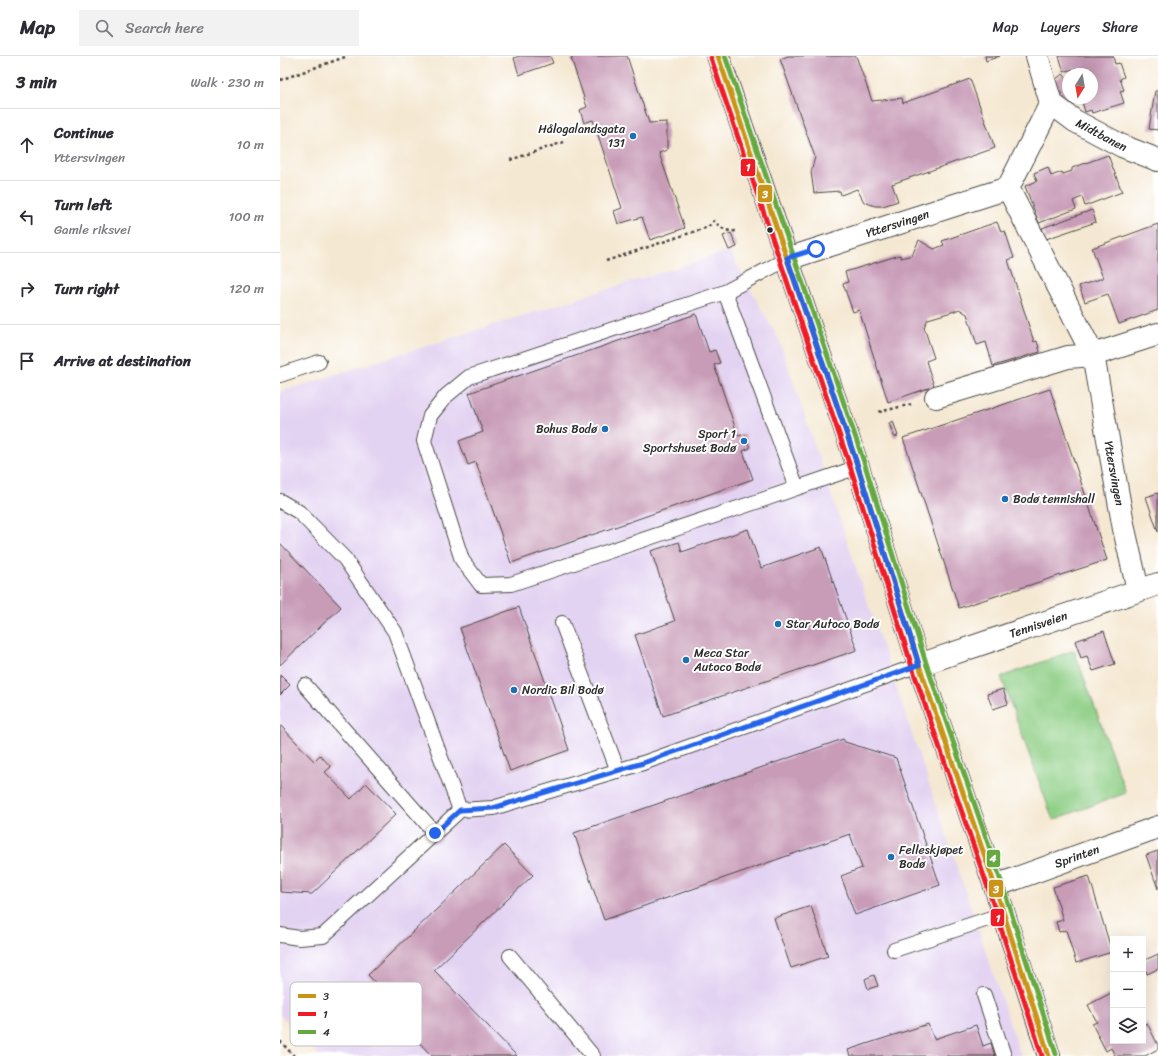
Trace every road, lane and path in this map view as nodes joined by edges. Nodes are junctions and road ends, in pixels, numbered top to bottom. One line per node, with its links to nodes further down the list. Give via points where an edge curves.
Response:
1 (348, 56): 4 (path)
2 (1037, 56): 5 (street)
3 (719, 57): 11 (street)
4 (280, 80)
5 (1051, 103): 8 (street, Midtbanen, via 1088,129); 9 (street)
6 (564, 142): 7 (path)
7 (510, 160)
8 (1158, 160)
9 (1008, 188): 11 (street, Yttersvingen); 15 (street, Yttersvingen)
10 (736, 231): 12 (path, via 722,229 714,221 708,227)
11 (787, 258): 13 (lane); 20 (street)
12 (606, 261)
13 (725, 292): 21 (lane); 21 (lane, via 469,377 446,396 430,416 424,441 462,560 481,585 511,584)
14 (1158, 334): 15 (street)
15 (1093, 356): 18 (street, via 1068,357); 23 (street, Yttersvingen, via 1124,529)
16 (319, 362): 17 (lane)
17 (280, 375)
18 (936, 398): 19 (path)
19 (879, 412)
20 (858, 467): 21 (lane); 25 (street)
21 (797, 488)
22 (280, 501): 28 (lane, via 299,512 345,559 395,632)
23 (1148, 587): 25 (street, Tennisveien)
24 (562, 623): 27 (lane)
25 (919, 665): 27 (lane); 31 (street)
26 (305, 685): 30 (lane)
27 (618, 771): 28 (lane, via 493,808)
28 (460, 810): 30 (lane)
29 (1158, 827): 31 (street, Sprinten)
30 (435, 833): 33 (lane, via 323,936 298,938)
31 (995, 886): 32 (street)
32 (1003, 914): 34 (lane); 41 (street)
33 (280, 935)
34 (894, 950)
35 (510, 956): 39 (lane)
36 (984, 995): 40 (lane)
37 (280, 1041): 38 (path)
38 (294, 1056)
39 (593, 1056)
40 (1004, 1056)
41 (1049, 1056)

